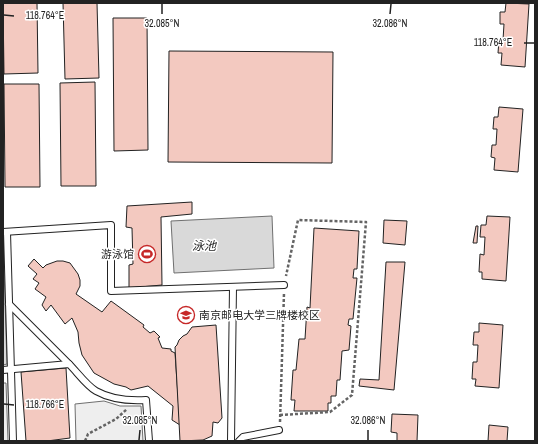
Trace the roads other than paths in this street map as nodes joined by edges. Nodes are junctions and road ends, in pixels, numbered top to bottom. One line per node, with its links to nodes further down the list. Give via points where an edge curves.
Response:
1 (5, 232): 3 (lane, via 111,225 111,291); 4 (lane)
2 (284, 285): 3 (lane)
3 (233, 287): 11 (lane)
4 (9, 304): 5 (lane); 6 (lane)
5 (69, 364): 6 (lane); 10 (lane, via 95,390 128,401 146,400)
6 (11, 369): 7 (lane); 9 (lane)
7 (3, 370)
8 (279, 430): 12 (lane, via 243,437)
9 (13, 441)
10 (149, 441)
11 (231, 441)
12 (239, 441)

